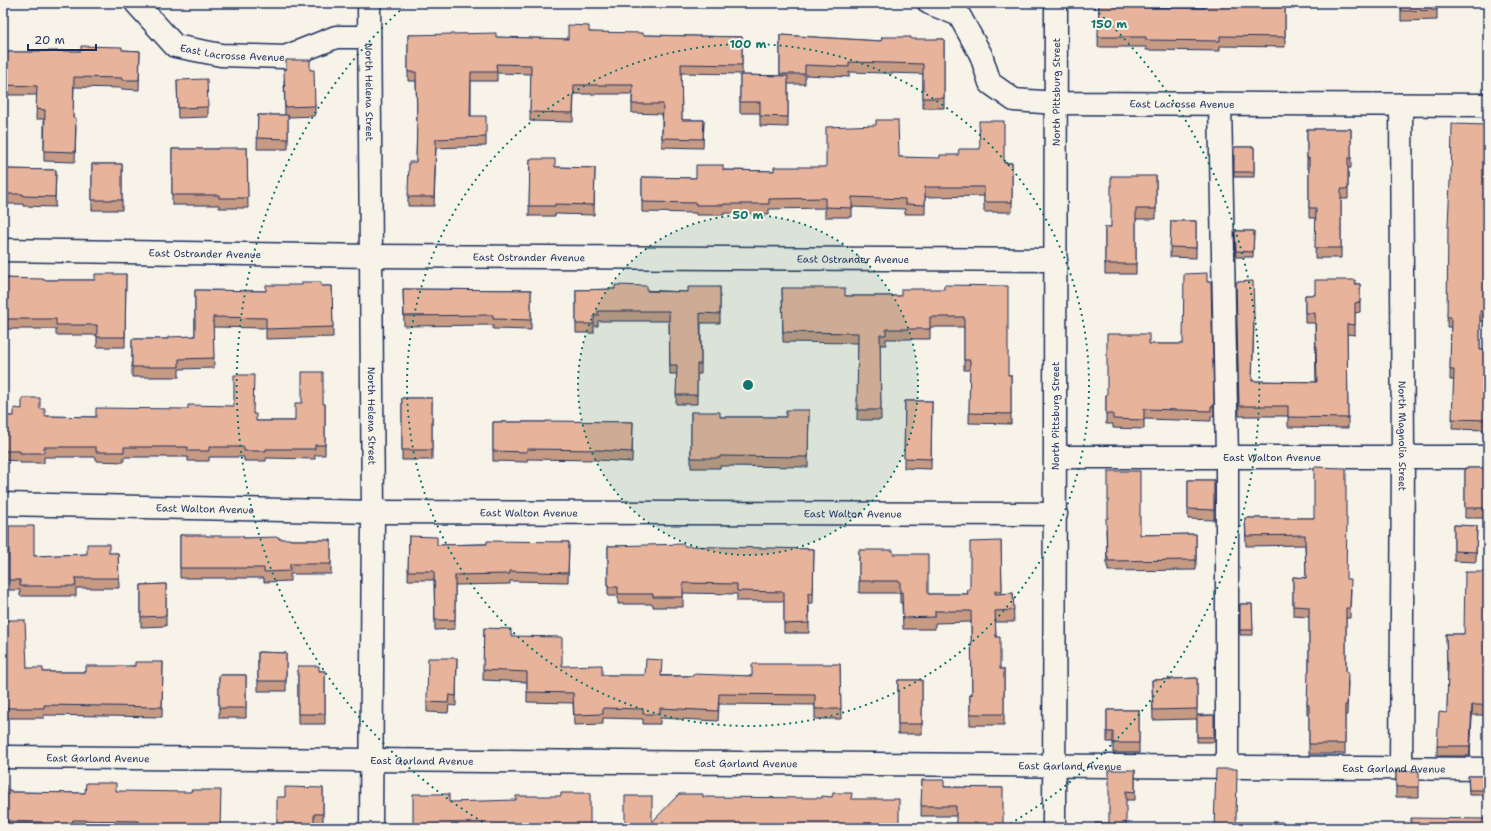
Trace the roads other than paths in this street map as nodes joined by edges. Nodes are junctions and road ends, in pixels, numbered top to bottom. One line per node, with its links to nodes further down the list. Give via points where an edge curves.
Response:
1 (136, 3): 5 (street, East Lacrosse Avenue, via 175,46 221,55 285,57 336,37)
2 (369, 3): 5 (street, North Helena Street)
3 (929, 3): 6 (street, East Lacrosse Avenue, via 959,15 981,55 990,83 1014,100)
4 (1056, 3): 6 (street, North Pittsburg Street)
5 (369, 37): 11 (street, North Helena Street)
6 (1056, 103): 7 (street, East Lacrosse Avenue); 12 (street, North Pittsburg Street)
7 (1220, 104): 8 (street, East Lacrosse Avenue); 14 (street)
8 (1400, 105): 9 (street, East Lacrosse Avenue); 15 (street, North Magnolia Street)
9 (1488, 105)
10 (3, 250): 11 (street, East Ostrander Avenue)
11 (371, 256): 12 (street, East Ostrander Avenue); 18 (street, North Helena Street)
12 (1056, 260): 13 (street, North Pittsburg Street)
13 (1056, 457): 14 (street, East Walton Avenue); 19 (street, North Pittsburg Street)
14 (1227, 457): 15 (street, East Walton Avenue); 23 (street)
15 (1403, 457): 16 (street, East Walton Avenue); 24 (street, North Magnolia Street)
16 (1488, 457)
17 (3, 504): 18 (street, East Walton Avenue)
18 (373, 512): 19 (street, East Walton Avenue); 21 (street, North Helena Street)
19 (1056, 514): 22 (street, North Pittsburg Street)
20 (3, 757): 21 (street, East Garland Avenue)
21 (371, 759): 22 (street, East Garland Avenue); 26 (street, North Helena Street)
22 (1053, 766): 23 (street, East Garland Avenue); 27 (street, North Pittsburg Street)
23 (1227, 767): 24 (street, East Garland Avenue)
24 (1400, 768): 25 (street, East Garland Avenue)
25 (1488, 769)
26 (371, 828)
27 (1054, 828)

